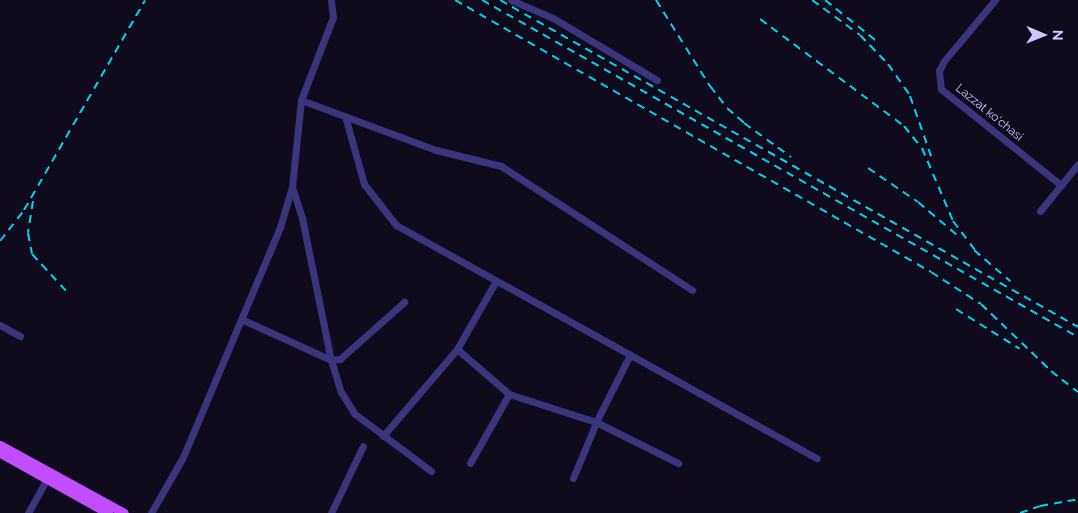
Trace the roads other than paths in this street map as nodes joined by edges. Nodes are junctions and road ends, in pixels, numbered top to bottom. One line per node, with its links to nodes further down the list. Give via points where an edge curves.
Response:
1 (331, 0): 5 (street, via 333,17)
2 (510, 0): 4 (street, via 553,18)
3 (995, 0): 8 (street, Lazzat ko'chasi, via 944,61 939,71 941,89)
4 (657, 80)
5 (301, 100): 6 (street); 9 (street)
6 (345, 116): 11 (street, via 364,184 396,225); 12 (street, via 436,150 501,166)
7 (1078, 164): 8 (street)
8 (1061, 185): 10 (street)
9 (292, 187): 14 (street, via 280,226); 19 (street, via 302,218)
10 (1040, 212)
11 (496, 281): 17 (street); 18 (street)
12 (692, 290)
13 (404, 302): 19 (street, via 340,359)
14 (241, 319): 19 (street); 35 (street, via 183,457)
15 (0, 325): 16 (street)
16 (20, 336)
17 (457, 349): 20 (street); 22 (street)
18 (630, 355): 21 (street); 26 (street)
19 (331, 360): 22 (street, via 341,392 355,414)
20 (509, 394): 21 (street); 27 (street)
21 (596, 422): 28 (street); 30 (street)
22 (383, 436): 29 (street)
23 (0, 445): 34 (main road)
24 (363, 446): 36 (street)
25 (0, 454): 31 (main road)
26 (817, 458)
27 (470, 463)
28 (678, 463)
29 (431, 471)
30 (573, 478)
31 (47, 479): 32 (main road); 33 (street)
32 (105, 512)
33 (28, 513)
34 (124, 513)
35 (151, 513)
36 (331, 513)

